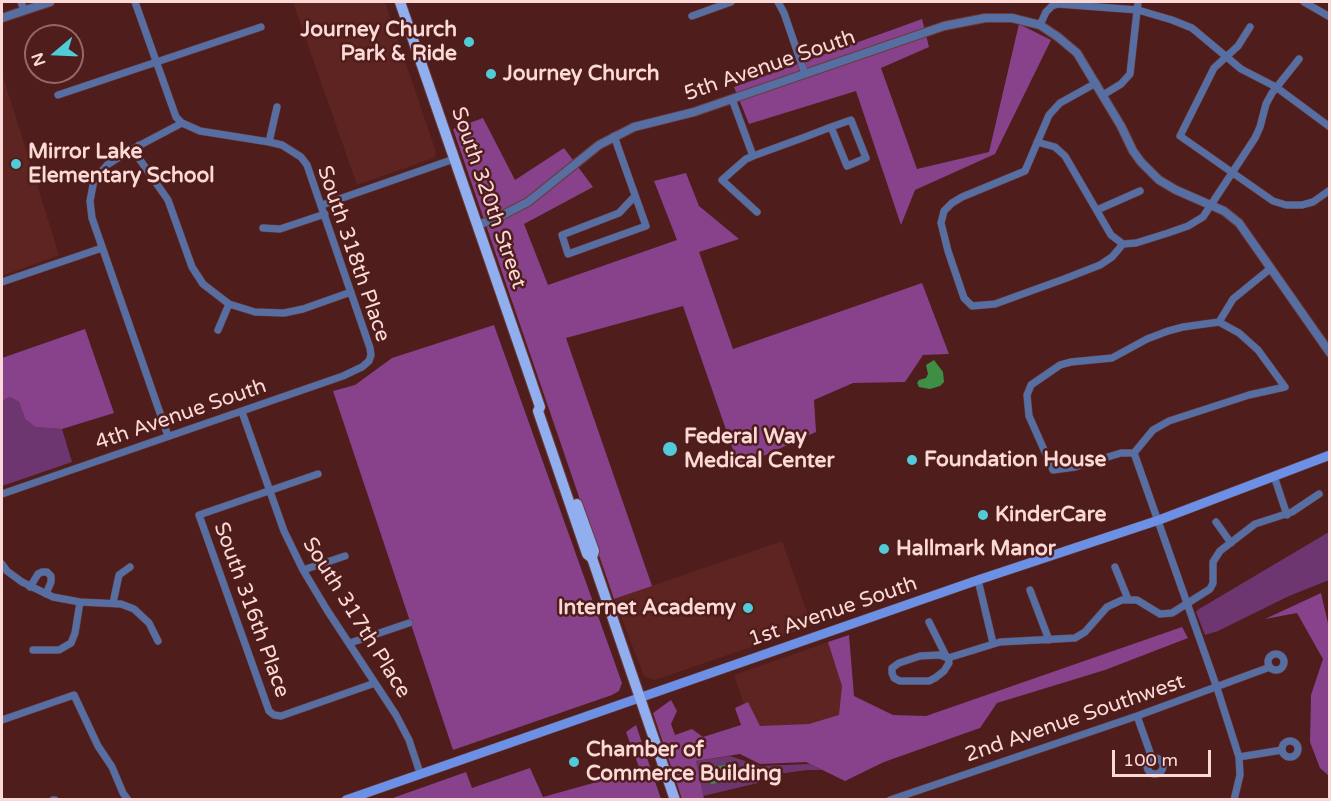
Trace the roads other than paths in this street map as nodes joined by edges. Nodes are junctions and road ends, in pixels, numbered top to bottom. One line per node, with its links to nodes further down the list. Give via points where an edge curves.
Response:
1 (50, 2): 8 (street)
2 (135, 2): 17 (street)
3 (400, 2): 33 (main road, South 320th Street)
4 (731, 2): 9 (street)
5 (778, 2): 18 (street)
6 (1304, 2): 10 (street)
7 (1138, 5): 12 (street, via 1058,4 1046,12); 15 (street, via 1192,28); 22 (street, via 1130,74)
8 (23, 6): 11 (street)
9 (692, 16)
10 (1329, 17)
11 (2, 18)
12 (1040, 25): 18 (street, 5th Avenue South, via 999,17 967,21); 19 (street, 5th Avenue South, via 1077,53)
13 (261, 27): 17 (street)
14 (1250, 27): 15 (street)
15 (1226, 57): 20 (street); 34 (street, via 1214,68 1180,136)
16 (1299, 59): 20 (street)
17 (156, 62): 21 (street); 25 (street, via 176,117)
18 (805, 74): 23 (street, 5th Avenue South)
19 (1096, 82): 22 (street, 5th Avenue South); 30 (street, via 1054,109)
20 (1276, 87): 27 (street); 34 (street, via 1260,127)
21 (58, 95)
22 (1103, 95): 41 (street, 5th Avenue South, via 1133,151 1150,172 1167,185)
23 (732, 99): 28 (street, 5th Avenue South); 32 (street)
24 (277, 107): 29 (street)
25 (182, 123): 29 (street, via 200,131); 31 (street)
26 (831, 127): 26 (street, via 850,120 866,158 847,165); 32 (street)
27 (1329, 127)
28 (614, 136): 39 (street); 45 (street, 5th Avenue South, via 528,202)
29 (270, 142): 40 (street, South 318th Place, via 301,157 311,171)
30 (1037, 142): 42 (street, via 1055,147 1065,156); 47 (street, via 1028,168 948,206 941,220 964,298 972,306 995,304 1091,268)
31 (139, 145): 36 (street, via 107,165); 52 (street, via 138,157 168,200 192,267 203,284)
32 (753, 156): 43 (street, via 722,180)
33 (454, 159): 40 (street); 45 (main road, South 320th Street)
34 (1232, 171): 37 (street, via 1273,201 1286,205 1313,202); 41 (street)
35 (84, 178): 36 (street)
36 (94, 180): 48 (street, via 90,208)
37 (1329, 190)
38 (1140, 191): 42 (street)
39 (635, 196): 39 (street, via 646,226 568,254 562,235 619,213)
40 (322, 205): 44 (street, South 318th Place)
41 (1212, 206): 47 (street, via 1188,226); 49 (street, 5th Avenue South, via 1239,223)
42 (1097, 210): 47 (street, via 1111,235)
43 (757, 212)
44 (325, 214): 46 (street, via 280,229); 51 (street, South 318th Place)
45 (477, 225): 94 (main road, South 320th Street, via 594,551 592,558)
46 (263, 228)
47 (1123, 244)
48 (102, 248): 50 (street); 58 (street)
49 (1271, 268): 53 (street, via 1233,299); 55 (street, 5th Avenue South)
50 (2, 282)
51 (351, 292): 52 (street, via 284,313 255,312); 56 (street, South 318th Place, via 371,351)
52 (229, 304): 54 (street)
53 (1219, 322): 59 (street, via 1258,350 1285,387 1168,420 1153,430); 59 (street, via 1158,335 1112,358 1060,365 1031,385 1026,395 1029,416 1053,470)
54 (218, 330)
55 (1329, 353)
56 (369, 361): 57 (street, 4th Avenue South, via 351,373)
57 (242, 412): 58 (street, 4th Avenue South); 63 (street, South 317th Place)
58 (168, 436): 64 (street, 4th Avenue South)
59 (1134, 453): 67 (street)
60 (1329, 455): 62 (main road, 1st Avenue South)
61 (318, 474): 63 (street)
62 (1274, 476): 66 (street); 67 (main road, 1st Avenue South)
63 (270, 490): 74 (street, South 317th Place); 92 (street, South 316th Place, via 199,514 268,711 281,716)
64 (2, 494)
65 (1319, 494): 66 (street)
66 (1287, 514): 69 (street, via 1259,522)
67 (1159, 520): 75 (main road, 1st Avenue South); 82 (street)
68 (1216, 522): 69 (street)
69 (1231, 543): 82 (street, via 1214,560 1210,589)
70 (345, 556): 74 (street)
71 (2, 564): 76 (street)
72 (130, 567): 81 (street, via 119,575)
73 (1115, 567): 79 (street)
74 (303, 570): 87 (street, South 317th Place)
75 (978, 580): 88 (street); 94 (main road, 1st Avenue South)
76 (30, 587): 78 (street); 78 (street, via 38,574 47,572 52,579)
77 (1030, 590): 85 (street)
78 (46, 594): 80 (street)
79 (1128, 599): 82 (street, via 1163,614); 85 (street, via 1109,606 1081,635)
80 (80, 602): 81 (street); 89 (street, via 71,643 59,650)
81 (113, 603): 86 (street, via 128,606 145,617)
82 (1188, 604): 93 (street)
83 (929, 622): 90 (street)
84 (409, 623): 87 (street)
85 (1049, 640): 88 (street)
86 (158, 641)
87 (350, 642): 92 (street, South 317th Place)
88 (993, 643): 90 (street)
89 (33, 650)
90 (947, 657): 90 (street, via 949,663 944,671 929,681 900,681 892,673 894,666 909,659 924,655)
91 (1270, 667): 93 (street, 2nd Avenue Southwest)
92 (375, 683): 100 (street, South 317th Place, via 409,740)
93 (1217, 688): 95 (street, 2nd Avenue Southwest); 98 (street)
94 (641, 697): 100 (main road, 1st Avenue South); 103 (main road, South 320th Street)
95 (1137, 716): 99 (street); 104 (street, 2nd Avenue Southwest)
96 (2, 720): 101 (street, via 74,695)
97 (1282, 750): 98 (street)
98 (1239, 757): 105 (street, via 1240,775)
99 (1152, 758)
100 (420, 773): 102 (main road, 1st Avenue South)
101 (128, 800)
102 (346, 800)
103 (675, 800)
104 (890, 800)
105 (1234, 800)

